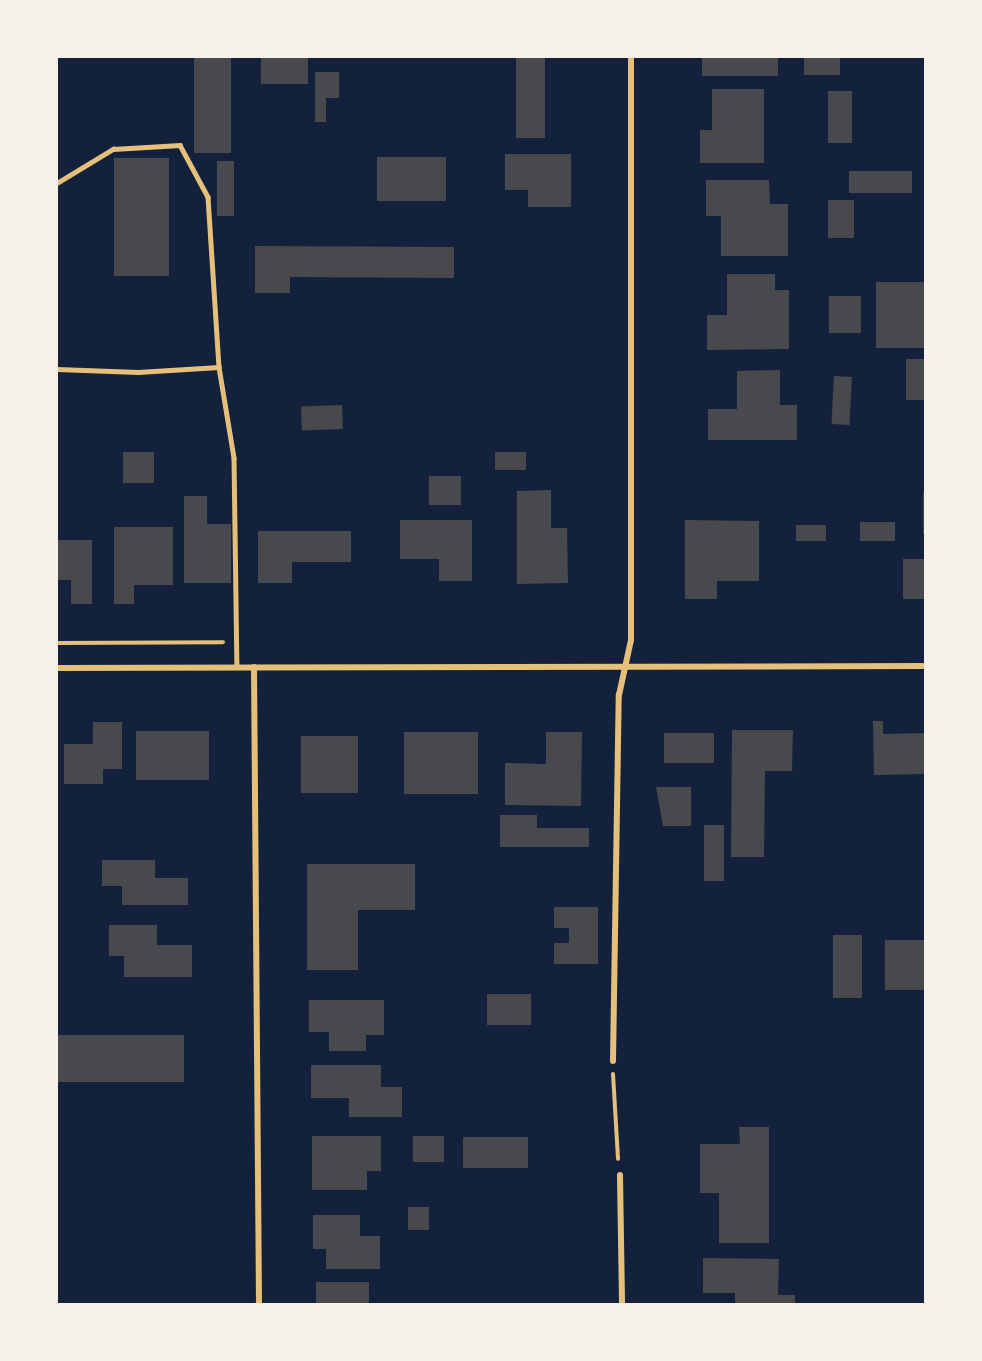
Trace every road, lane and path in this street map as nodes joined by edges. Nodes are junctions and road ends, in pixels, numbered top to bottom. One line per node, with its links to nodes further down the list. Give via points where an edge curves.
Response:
1 (631, 57): 7 (street, via 631,640)
2 (57, 183): 3 (lane, via 113,149 180,145 208,197)
3 (219, 367): 4 (lane, via 138,372); 5 (lane, via 234,458)
4 (57, 369)
5 (236, 642): 6 (path); 8 (lane)
6 (57, 643)
7 (625, 664): 9 (street); 10 (street); 12 (street, via 619,695)
8 (237, 666): 10 (street); 11 (street)
9 (925, 666)
10 (254, 667): 14 (street)
11 (57, 668)
12 (613, 1061): 13 (path)
13 (620, 1175): 15 (street)
14 (259, 1304)
15 (622, 1304)

